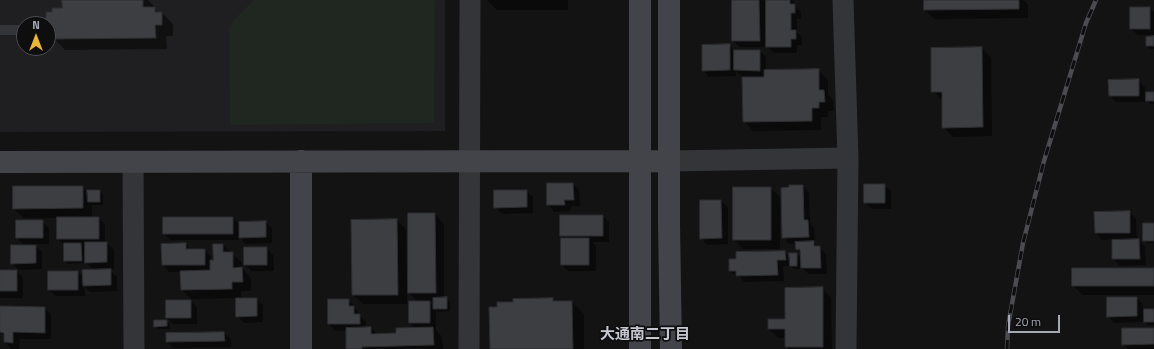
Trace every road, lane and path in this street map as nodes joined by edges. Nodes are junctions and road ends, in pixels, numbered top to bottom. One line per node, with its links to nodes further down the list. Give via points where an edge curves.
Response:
1 (470, 0): 9 (street)
2 (640, 0): 10 (street)
3 (669, 0): 11 (street)
4 (843, 0): 7 (street)
5 (0, 30): 6 (lane)
6 (16, 30)
7 (848, 158): 11 (street); 19 (street)
8 (301, 161): 9 (street); 13 (street); 15 (street)
9 (469, 161): 10 (street); 16 (street)
10 (641, 161): 11 (street); 17 (street)
11 (669, 161): 18 (street)
12 (0, 162): 13 (street)
13 (133, 162): 14 (street)
14 (134, 349)
15 (301, 349)
16 (469, 349)
17 (640, 349)
18 (671, 349)
19 (846, 349)

